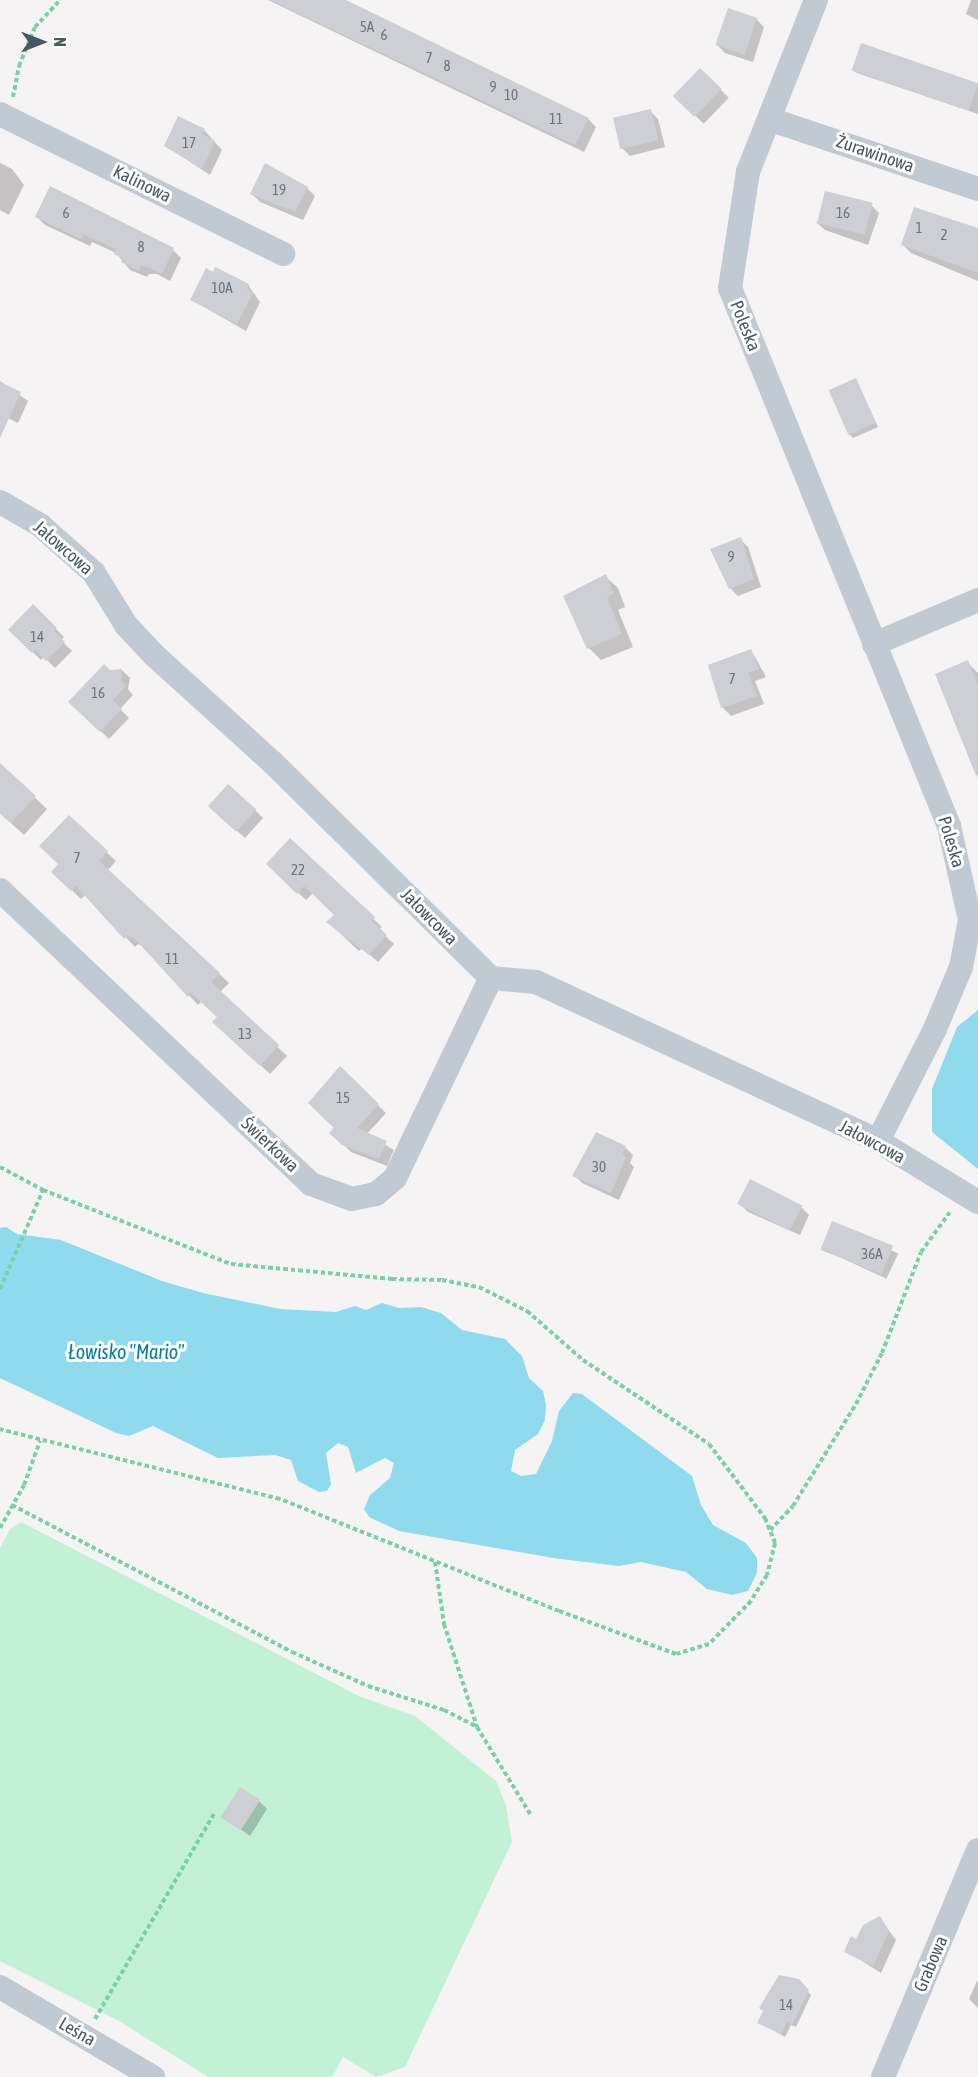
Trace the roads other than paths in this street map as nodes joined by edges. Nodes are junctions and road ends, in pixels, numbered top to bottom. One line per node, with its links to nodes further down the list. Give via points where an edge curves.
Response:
1 (816, 0): 3 (street, Poleska)
2 (4, 116): 5 (street, Kalinowa)
3 (772, 120): 4 (street, Żurawinowa); 8 (street, Poleska, via 742,195 729,288)
4 (978, 189)
5 (284, 254)
6 (0, 502): 10 (street, Jałowcowa, via 40,525 94,573 126,625 153,655 272,762)
7 (978, 600): 8 (street)
8 (874, 644): 11 (street, Poleska, via 949,826 970,920 957,978)
9 (0, 890): 10 (street, Świerkowa, via 311,1184 352,1199 376,1194 395,1178)
10 (491, 978): 11 (street, Jałowcowa, via 536,982)
11 (878, 1141): 12 (street, Jałowcowa)
12 (966, 1196)
13 (978, 1850): 16 (street, Grabowa)
14 (0, 1987): 15 (street, Leśna)
15 (153, 2077)
16 (883, 2077)

